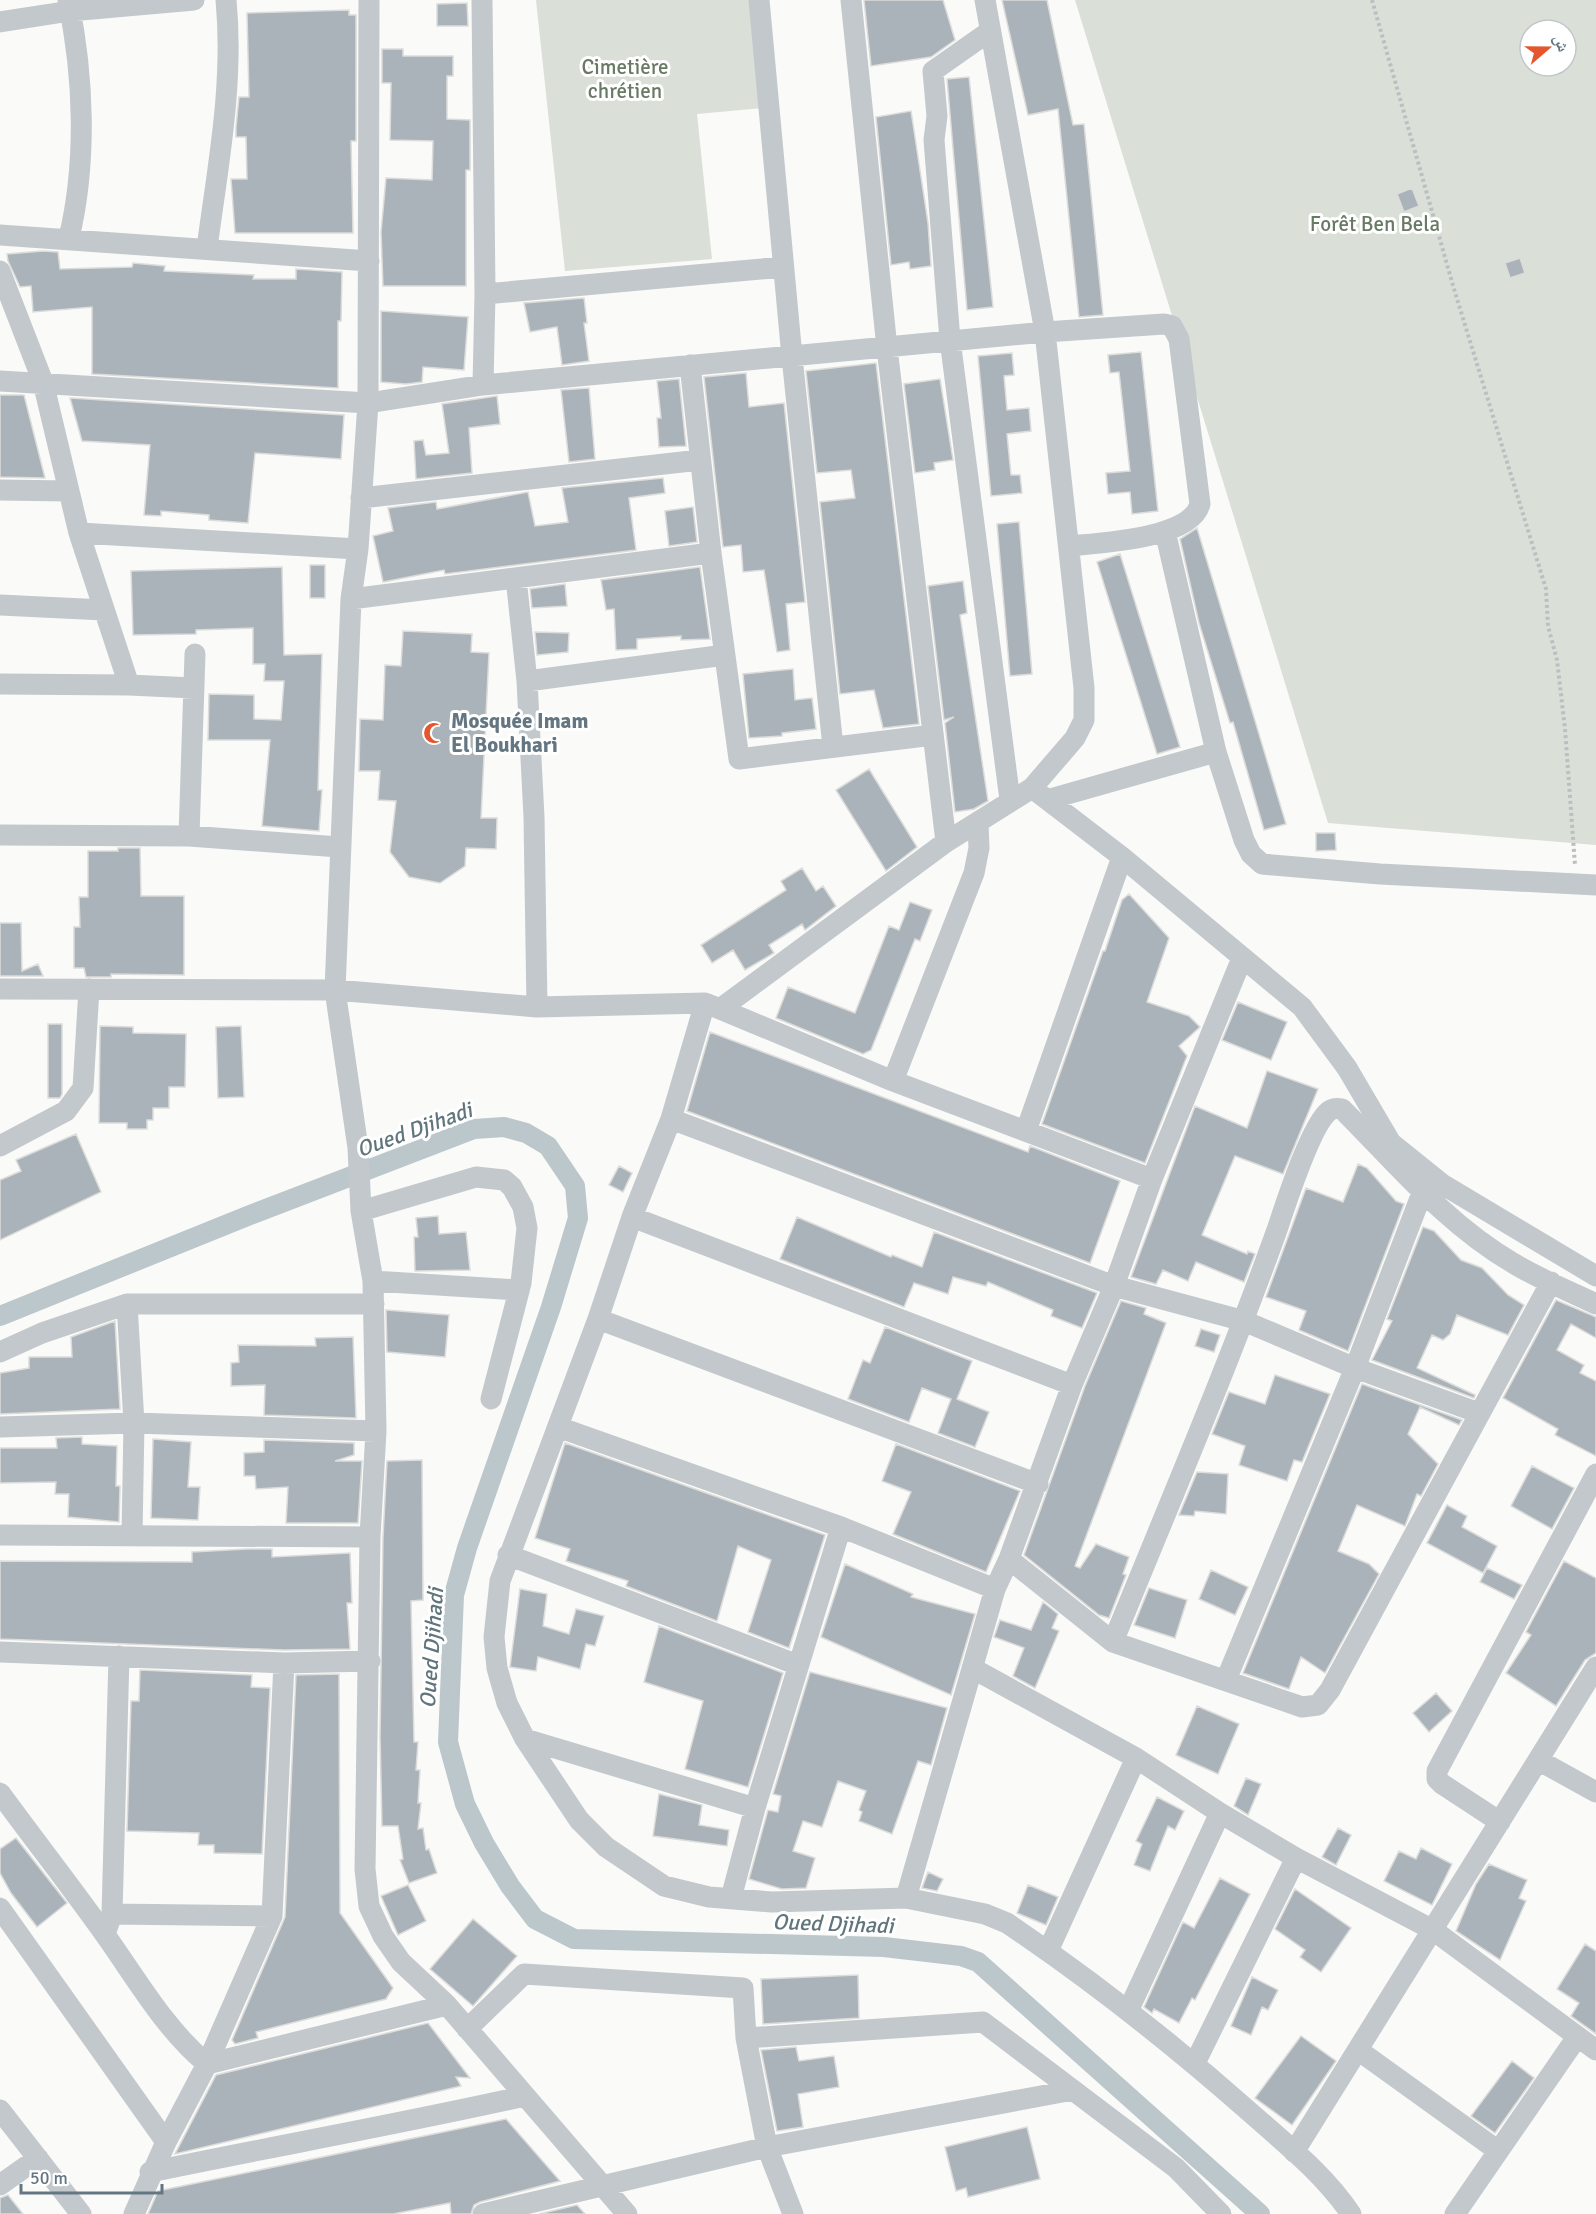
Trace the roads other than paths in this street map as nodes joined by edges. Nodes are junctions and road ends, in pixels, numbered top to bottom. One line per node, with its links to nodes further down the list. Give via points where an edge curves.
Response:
1 (194, 0): 8 (street)
2 (226, 0): 13 (street, via 227,103)
3 (369, 0): 14 (street)
4 (482, 0): 17 (street)
5 (759, 0): 15 (street)
6 (851, 0): 20 (street)
7 (985, 0): 10 (street)
8 (69, 6): 9 (street); 12 (street, via 77,64 81,147 77,202)
9 (0, 22)
10 (990, 31): 18 (street); 19 (street, via 933,71 937,116 934,140)
11 (0, 235): 12 (street)
12 (69, 238): 13 (street)
13 (207, 248): 14 (street)
14 (369, 261): 26 (street)
15 (783, 267): 17 (street); 21 (street)
16 (0, 271): 24 (street)
17 (485, 294): 25 (street)
18 (1045, 332): 19 (street); 31 (street, via 1164,324 1176,331 1200,504 1192,519); 33 (street)
19 (950, 340): 20 (street); 50 (street)
20 (887, 348): 21 (street); 46 (street)
21 (792, 357): 22 (street); 47 (street)
22 (690, 365): 25 (street); 27 (street)
23 (0, 381): 24 (street)
24 (43, 382): 26 (street); 29 (street)
25 (483, 385): 26 (street)
26 (368, 403): 30 (street)
27 (700, 460): 30 (street); 35 (street)
28 (0, 490): 29 (street)
29 (68, 491): 32 (street)
30 (361, 498): 34 (street)
31 (1165, 531): 33 (street, via 1128,540); 48 (street)
32 (79, 533): 34 (street); 39 (street)
33 (1068, 546): 49 (street, via 1084,720)
34 (358, 549): 37 (street)
35 (711, 553): 36 (street); 41 (street)
36 (516, 578): 37 (street); 42 (street)
37 (351, 599): 55 (street)
38 (0, 605): 39 (street)
39 (104, 610): 44 (street)
40 (195, 654): 45 (street)
41 (725, 656): 42 (street); 47 (street, via 739,759)
42 (527, 681): 63 (street)
43 (0, 684): 44 (street)
44 (129, 685): 45 (street)
45 (194, 688): 53 (street)
46 (933, 735): 47 (street); 54 (street)
47 (833, 747)
48 (1216, 752): 49 (street); 57 (street, via 1244,840 1262,864)
49 (1041, 793): 50 (street); 56 (street)
50 (1010, 800): 51 (street)
51 (978, 824): 54 (street); 64 (street, via 974,873)
52 (0, 835): 53 (street)
53 (189, 836): 55 (street)
54 (946, 842): 62 (street)
55 (339, 847): 61 (street)
56 (1122, 857): 58 (street); 66 (street)
57 (1586, 884)
58 (1242, 958): 68 (street); 72 (street, via 1302,1007 1347,1068 1392,1143 1442,1185)
59 (0, 989): 60 (street)
60 (89, 989): 61 (street); 67 (street, via 83,1088 66,1111)
61 (335, 990): 63 (street); 70 (street, via 358,1148)
62 (712, 1006): 63 (street); 64 (street); 65 (street)
63 (537, 1007)
64 (893, 1081): 66 (street)
65 (671, 1119): 71 (street); 75 (street)
66 (1026, 1131): 68 (street)
67 (0, 1146)
68 (1152, 1179): 75 (street)
69 (1422, 1193): 74 (street, via 1513,1263); 81 (street, via 1342,1109 1328,1112 1289,1195); 83 (street)
70 (361, 1202): 73 (street); 76 (street, via 476,1177 504,1180 513,1187 523,1207 527,1228)
71 (632, 1217): 80 (street); 84 (street)
72 (1596, 1276)
73 (373, 1281): 76 (street); 78 (street)
74 (1551, 1282): 79 (street); 86 (street)
75 (1114, 1286): 81 (street); 84 (street)
76 (518, 1290): 85 (street)
77 (127, 1304): 78 (street); 82 (street); 87 (street)
78 (374, 1304): 90 (street)
79 (1596, 1304)
80 (598, 1319): 89 (street); 91 (street)
81 (1244, 1322): 83 (street); 100 (street)
82 (0, 1352)
83 (1355, 1368): 86 (street); 108 (street)
84 (1072, 1384): 91 (street)
85 (490, 1399)
86 (1479, 1413): 108 (street, via 1323,1701 1318,1706 1302,1707)
87 (134, 1423): 88 (street); 90 (street); 95 (street)
88 (0, 1427)
89 (558, 1427): 93 (street); 97 (street)
90 (376, 1431): 96 (street)
91 (1038, 1484): 98 (street)
92 (1593, 1485): 116 (street, via 1437,1771 1442,1784)
93 (841, 1527): 99 (street); 105 (street)
94 (0, 1535): 95 (street)
95 (132, 1536): 96 (street)
96 (370, 1538): 103 (street)
97 (508, 1555): 105 (street); 109 (street, via 500,1581 494,1636 497,1668 507,1703)
98 (1009, 1559): 99 (street); 100 (street)
99 (995, 1589): 107 (street)
100 (1113, 1642): 108 (street)
101 (0, 1652): 102 (street)
102 (119, 1656): 104 (street); 121 (street)
103 (370, 1661): 104 (street); 126 (street, via 365,1869 369,1906 401,1962)
104 (284, 1663): 122 (street)
105 (798, 1665): 114 (street)
106 (1596, 1667): 111 (street)
107 (972, 1668): 110 (street); 119 (street)
108 (1226, 1680)
109 (525, 1739): 114 (street); 118 (street, via 579,1820 623,1860 664,1886)
110 (1137, 1758): 115 (street); 125 (street)
111 (1538, 1760): 112 (street); 116 (street)
112 (1596, 1792)
113 (0, 1793): 124 (street)
114 (755, 1809): 118 (street)
115 (1220, 1814): 117 (street); 127 (street)
116 (1500, 1822): 123 (street)
117 (1296, 1858): 123 (street); 133 (street)
118 (731, 1898): 119 (street, via 772,1902)
119 (906, 1898): 125 (street, via 985,1914)
120 (0, 1908): 138 (street)
121 (112, 1914): 122 (street); 124 (street)
122 (272, 1916): 134 (street)
123 (1433, 1930): 129 (street); 131 (street)
124 (105, 1934): 134 (street, via 170,2029)
125 (1048, 1951): 127 (street)
126 (447, 2006): 128 (street); 134 (street)
127 (1129, 2009): 133 (street)
128 (467, 2029): 130 (street, via 524,1974 743,1989); 136 (street)
129 (1577, 2037): 132 (street); 140 (street)
130 (746, 2038): 135 (street, via 983,2022); 139 (street)
131 (1358, 2050): 140 (street); 141 (street)
132 (1596, 2050)
133 (1195, 2063): 141 (street)
134 (207, 2064): 138 (street)
135 (1073, 2090): 139 (street); 151 (street, via 1176,2168)
136 (525, 2096): 143 (street); 145 (street)
137 (0, 2110): 142 (street)
138 (166, 2142): 143 (street)
139 (767, 2147): 145 (street); 150 (street)
140 (1497, 2150): 153 (street)
141 (1294, 2151): 152 (street, via 1340,2197)
142 (38, 2158): 144 (street); 146 (street)
143 (150, 2172): 147 (street)
144 (0, 2186)
145 (602, 2186): 148 (street); 149 (street)
146 (81, 2214)
147 (134, 2214)
148 (483, 2214)
149 (627, 2214)
150 (793, 2214)
151 (1219, 2214)
152 (1351, 2214)
153 (1455, 2214)

